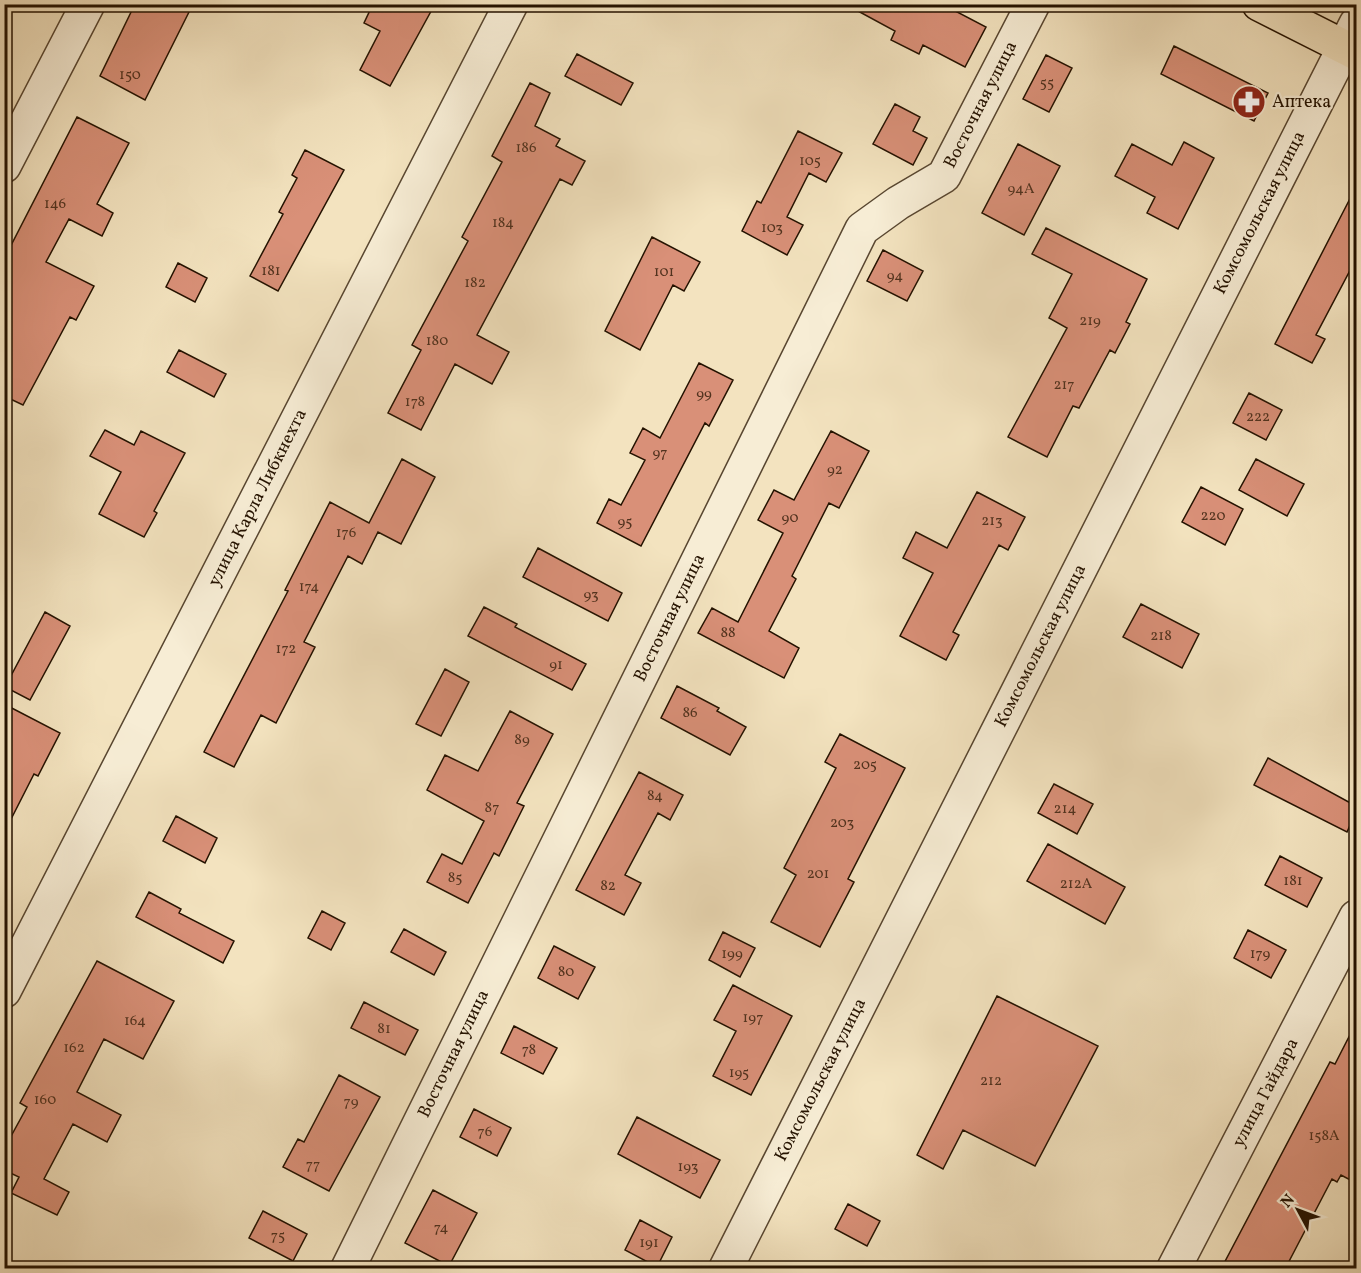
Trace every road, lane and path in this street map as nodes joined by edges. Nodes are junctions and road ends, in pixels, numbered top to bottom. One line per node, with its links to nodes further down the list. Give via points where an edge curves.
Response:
1 (88, 4): 6 (street)
2 (511, 4): 8 (street, улица Карла Либкнехта)
3 (1033, 4): 9 (street, Восточная улица, via 944,176 862,229)
4 (1259, 4): 5 (main road)
5 (1352, 42): 10 (street, Комсомольская улица)
6 (4, 166)
7 (1356, 917): 11 (street, улица Гайдара)
8 (4, 991)
9 (348, 1269)
10 (726, 1269)
11 (1174, 1269)

